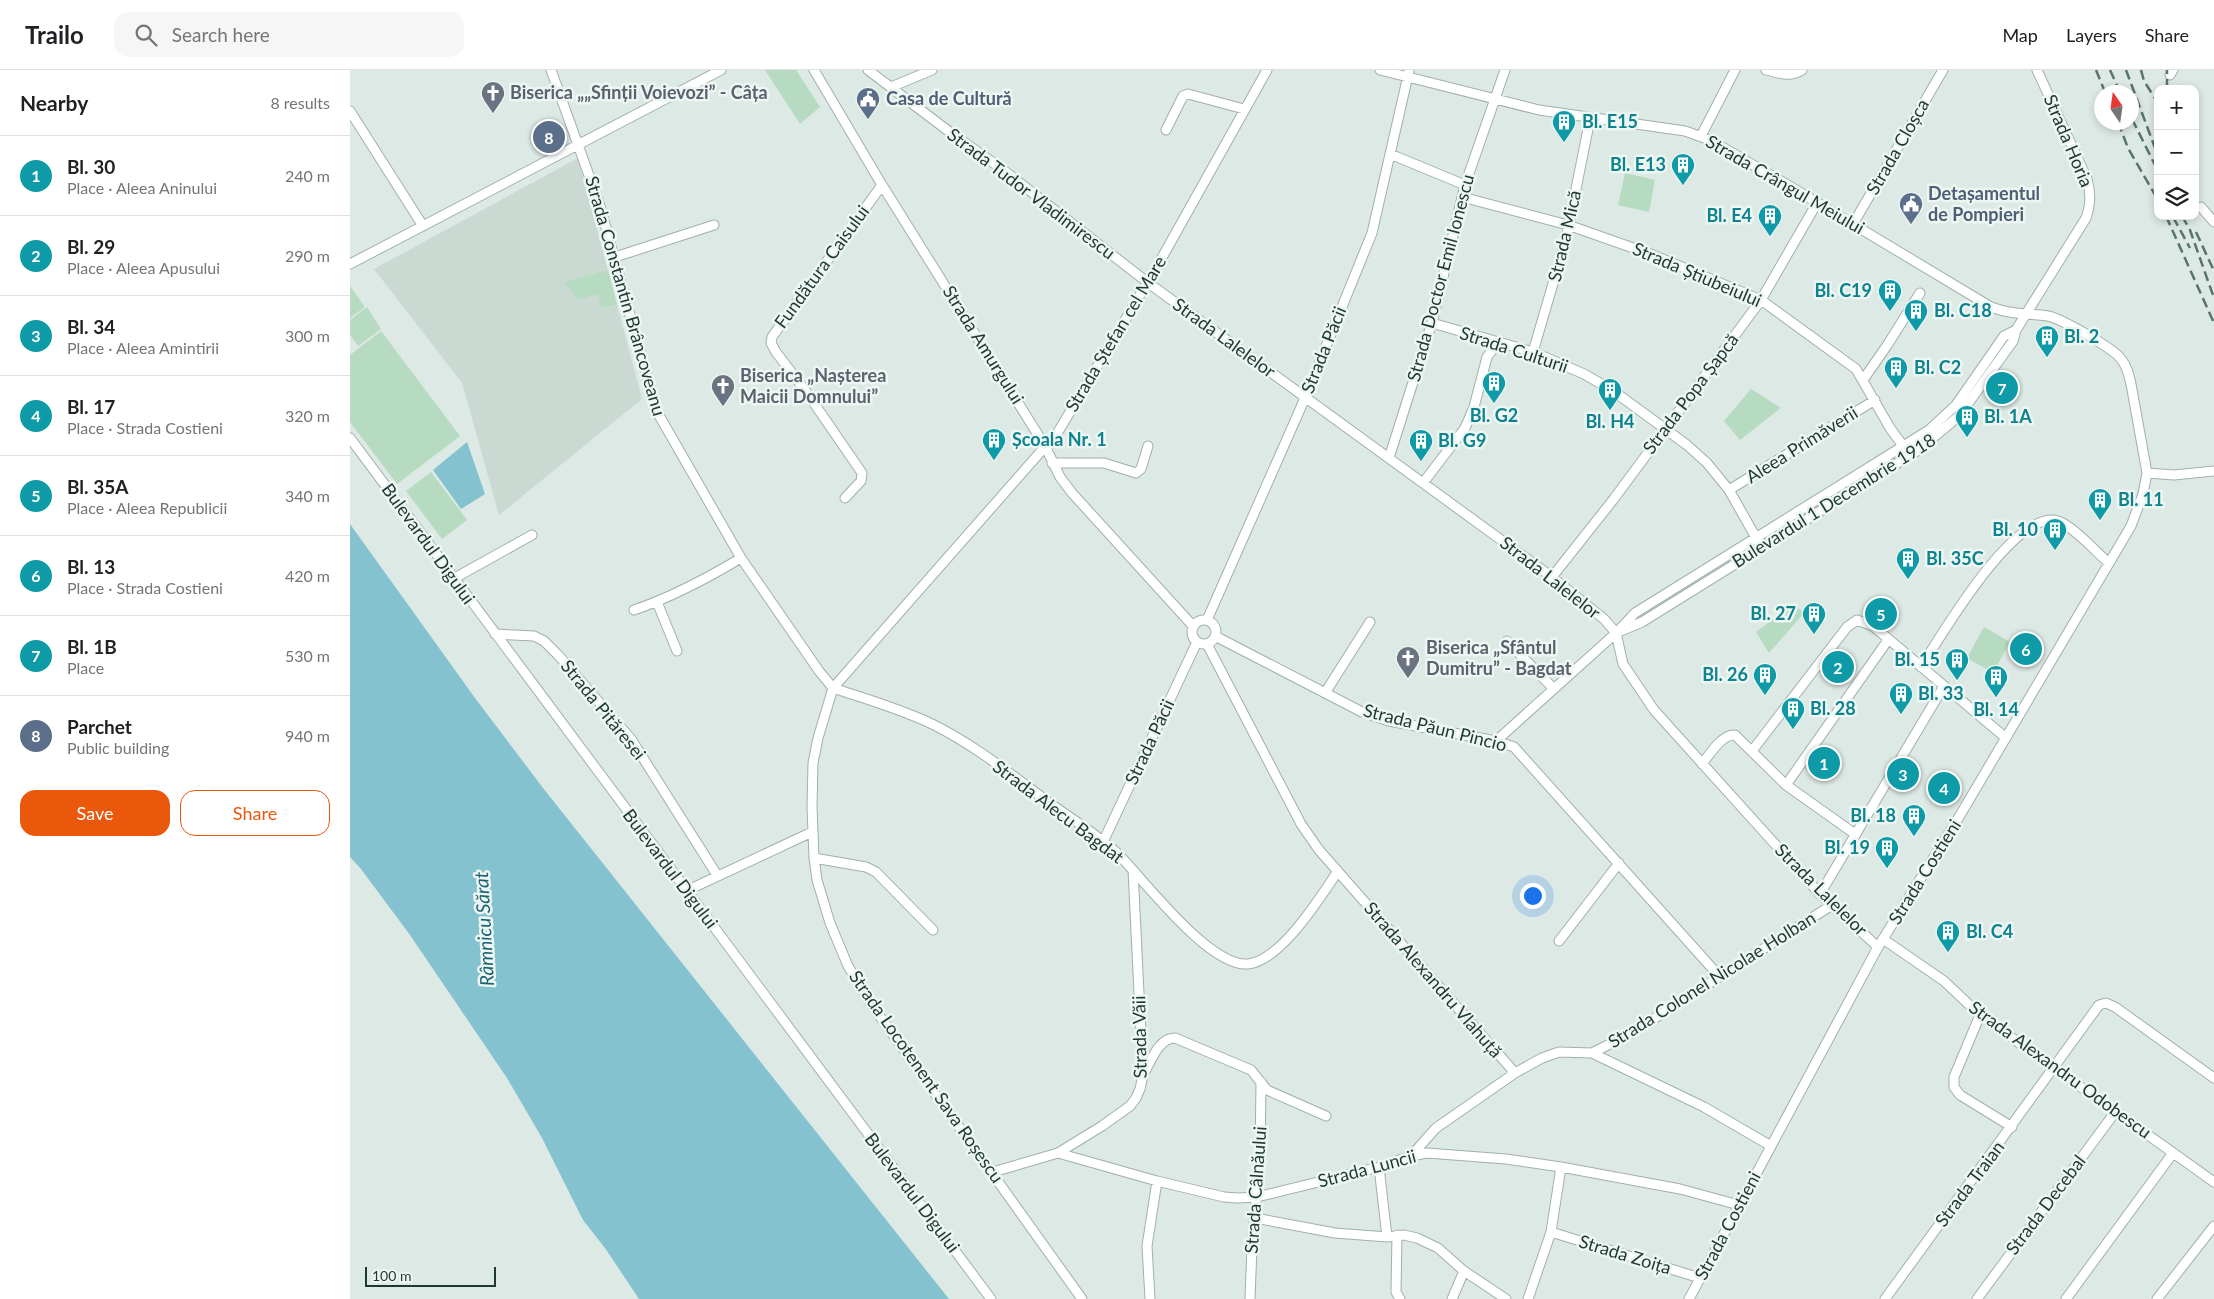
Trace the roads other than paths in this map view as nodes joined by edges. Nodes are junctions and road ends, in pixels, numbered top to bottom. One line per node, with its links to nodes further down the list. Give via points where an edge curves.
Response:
1 (551, 70): 22 (street, Strada Constantin Brâncoveanu)
2 (721, 70): 22 (street)
3 (814, 70): 24 (street, Strada Amurgului)
4 (868, 70): 15 (street, Strada Tudor Vladimirescu)
5 (932, 70): 15 (street)
6 (1267, 70): 17 (street, Strada Ștefan cel Mare)
7 (1380, 70): 14 (street, Strada Crângul Meiului)
8 (1505, 70): 16 (street, Strada Doctor Emil Ionescu)
9 (1736, 70): 21 (street)
10 (1766, 70): 11 (street, via 1789,75)
11 (1802, 70)
12 (1943, 70): 30 (street, Strada Cloșca)
13 (2037, 70): 39 (street, Strada Horia, via 2087,179 2090,203 2086,218)
14 (1409, 73): 16 (street, Strada Crângul Meiului); 23 (street, Strada Păcii)
15 (891, 87): 36 (street, Strada Tudor Vladimirescu)
16 (1494, 98): 19 (street, Strada Crângul Meiului); 25 (street, Strada Doctor Emil Ionescu)
17 (1244, 109): 20 (street, via 1188,94 1183,96); 36 (street, Strada Ștefan cel Mare)
18 (350, 111): 32 (street)
19 (1590, 119): 21 (street, Strada Crângul Meiului, via 1685,131); 31 (street, Strada Mică)
20 (1166, 130)
21 (1701, 136): 27 (street, Strada Crângul Meiului)
22 (579, 144): 32 (street); 34 (street, Strada Constantin Brâncoveanu)
23 (1390, 154): 25 (street); 45 (street, Strada Păcii, via 1372,233)
24 (882, 185): 49 (street, Strada Amurgului); 59 (street, Fundătura Caisului, via 772,337 773,347 862,473 861,481)
25 (1464, 185): 26 (street, Strada Doctor Emil Ionescu)
26 (1462, 197): 31 (street, Strada Știubeiului); 40 (street, Strada Doctor Emil Ionescu)
27 (1817, 202): 30 (street, Strada Crângul Meiului); 38 (street, Strada Popa Șapcă)
28 (2201, 207): 29 (street)
29 (2214, 222)
30 (1853, 224): 39 (street, Strada Crângul Meiului, via 1991,307 2005,313)
31 (1568, 225): 38 (street, Strada Știubeiului, via 1653,255); 43 (street, Strada Mică)
32 (423, 226): 35 (street)
33 (714, 226): 34 (street)
34 (615, 257): 63 (street, Strada Constantin Brâncoveanu, via 656,410)
35 (352, 260)
36 (1147, 282): 45 (street, Strada Lalelelor); 49 (street, Strada Ștefan cel Mare, via 1058,432)
37 (1920, 293): 44 (street)
38 (1761, 300): 44 (street, Strada Știubeiului, via 1846,360); 47 (street, Strada Popa Șapcă)
39 (2026, 315): 41 (street, Bulevardul 1 Decembrie 1918); 56 (street, Strada Crângul Meiului, via 2056,319 2111,349 2121,358 2132,384)
40 (1432, 323): 42 (street, Strada Culturii); 53 (street, Strada Doctor Emil Ionescu)
41 (2016, 330): 51 (street, Bulevardul 1 Decembrie 1918, via 2004,336 1956,405 1938,423); 52 (street, Bulevardul 1 Decembrie 1918, via 2013,341 1959,416)
42 (1498, 342): 43 (street, Strada Culturii); 57 (street, via 1487,357 1465,428)
43 (1533, 352): 47 (street, Strada Culturii, via 1599,382)
44 (1863, 380): 46 (street, Strada Știubeiului)
45 (1305, 398): 53 (street, Strada Lalelelor); 69 (street, Strada Păcii)
46 (1875, 400): 51 (street, Strada Știubeiului); 58 (street, Aleea Primăverii)
47 (1666, 429): 58 (street, Strada Culturii, via 1707,463); 65 (street, Strada Popa Șapcă)
48 (350, 438): 66 (street, Bulevardul Digului)
49 (1045, 446): 54 (street, Strada Amurgului); 82 (street, Strada Ștefan cel Mare)
50 (1148, 446): 54 (street, via 1141,469 1136,473 1104,463)
51 (1904, 447): 52 (street, Strada Știubeiului); 61 (street, Bulevardul 1 Decembrie 1918)
52 (1910, 456): 62 (street, Bulevardul 1 Decembrie 1918)
53 (1389, 458): 57 (street, Strada Lalelelor)
54 (1052, 463): 71 (street, Strada Amurgului, via 1072,493)
55 (2214, 471): 56 (street, via 2174,475)
56 (2147, 473): 64 (street, Strada Costieni, via 2131,526)
57 (1423, 483): 65 (street, Strada Lalelelor)
58 (1729, 490): 61 (street, Strada Culturii)
59 (845, 498)
60 (532, 535): 66 (street)
61 (1756, 538): 62 (street, Strada Culturii); 72 (street, Bulevardul 1 Decembrie 1918, via 1635,613)
62 (1761, 547): 72 (street, Bulevardul 1 Decembrie 1918, via 1642,622)
63 (741, 558): 67 (street, via 699,583); 82 (street, Strada Constantin Brâncoveanu)
64 (2108, 562): 80 (street, via 2058,521 2045,521 2028,529 2015,538 1965,598); 85 (street, Strada Costieni)
65 (1552, 577): 72 (street, Strada Lalelelor, via 1604,619)
66 (454, 579): 73 (street, Bulevardul Digului)
67 (657, 602): 68 (street); 79 (street)
68 (634, 610)
69 (1207, 620): 71 (street); 74 (street, via 1214,626)
70 (1370, 622): 84 (street)
71 (1193, 626): 77 (street, via 1192,636)
72 (1616, 633): 83 (street, Bulevardul 1 Decembrie 1918); 88 (street, Strada Lalelelor, via 1623,664 1642,694)
73 (495, 634): 97 (street, Strada Pităresei, via 534,636 559,656 631,740); 98 (street, Bulevardul Digului)
74 (1215, 636): 78 (street); 84 (street, Strada Păun Pincio)
75 (1888, 640): 80 (street); 87 (street, via 1868,623 1857,620 1847,627); 89 (street)
76 (1507, 641): 83 (street)
77 (1197, 642): 78 (street); 92 (street, Strada Păcii)
78 (1207, 644): 96 (street, Strada Alexandru Vlahuță, via 1301,824)
79 (678, 651)
80 (1922, 667): 81 (street)
81 (1944, 686): 85 (street); 91 (street)
82 (833, 688): 90 (street, Strada Locotenent Sava Roșescu, via 814,753); 92 (street, Strada Alecu Bagdat, via 938,727 987,757)
83 (1554, 689): 86 (street, Bulevardul 1 Decembrie 1918)
84 (1325, 693): 86 (street, Strada Păun Pincio, via 1362,712 1389,721)
85 (2006, 738): 103 (street, Strada Costieni)
86 (1496, 741): 94 (street, Strada Păun Pincio, via 1511,745 1518,751)
87 (1752, 751): 88 (street, via 1731,734); 89 (street)
88 (1702, 764): 99 (street, Strada Lalelelor)
89 (1786, 785): 91 (street)
90 (812, 832): 93 (street, Strada Locotenent Sava Roșescu); 97 (street)
91 (1854, 834): 99 (street)
92 (1103, 842): 95 (street, Strada Alecu Bagdat)
93 (814, 858): 101 (street, via 866,867 876,872); 121 (street, Strada Locotenent Sava Roșescu, via 826,913 855,980)
94 (1619, 864): 102 (street); 104 (street, Strada Păun Pincio)
95 (1133, 870): 96 (street, Strada Alecu Bagdat, via 1196,937 1224,958 1248,964 1264,958 1303,922); 109 (street, Strada Văii)
96 (1338, 871): 108 (street, Strada Alexandru Vlahuță)
97 (717, 875): 98 (street)
98 (686, 891): 134 (street, Bulevardul Digului)
99 (1820, 894): 100 (street, Strada Lalelelor)
100 (1832, 905): 103 (street, Strada Lalelelor); 104 (street, Strada Colonel Nicolae Holban)
101 (932, 930)
102 (1559, 941)
103 (1880, 943): 105 (street, Strada Alexandru Odobescu, via 1944,981); 115 (street, Strada Costieni)
104 (1720, 977): 106 (street, Strada Colonel Nicolae Holban, via 1630,1034)
105 (1980, 1015): 107 (street, Strada Alexandru Odobescu); 114 (street, via 1954,1077 1954,1087 1964,1098)
106 (1592, 1053): 108 (street, Strada Alexandru Vlahuță, via 1559,1052); 115 (street, Strada Alexandru Vlahuță, via 1704,1107)
107 (2054, 1068): 110 (street, Strada Traian, via 2100,1005 2106,1003); 112 (street, Strada Alexandru Odobescu); 114 (street, Strada Traian)
108 (1515, 1073): 118 (street, via 1436,1128)
109 (1143, 1075): 111 (street, via 1161,1044 1175,1038 1251,1070); 116 (street, Strada Văii, via 1140,1089 1130,1106)
110 (2214, 1078)
111 (1260, 1082): 113 (street, via 1283,1099); 124 (street, Strada Câlnăului)
112 (2116, 1111): 117 (street, Strada Alexandru Odobescu); 133 (street, Strada Decebal)
113 (1326, 1116)
114 (2012, 1127): 143 (street, Strada Traian)
115 (1771, 1146): 125 (street, Strada Costieni)
116 (1058, 1153): 121 (street, Strada Văii); 122 (street, Strada Luncii)
117 (2173, 1153): 123 (street, Strada Alexandru Odobescu); 144 (street)
118 (1411, 1156): 119 (street, Strada Luncii, via 1443,1154); 120 (street, Strada Luncii)
119 (1561, 1167): 125 (street, Strada Luncii, via 1680,1189); 128 (street)
120 (1379, 1168): 124 (street, Strada Luncii); 130 (street)
121 (992, 1172): 135 (street, Strada Locotenent Sava Roșescu)
122 (1157, 1181): 124 (street, Strada Luncii, via 1224,1196); 136 (street, via 1147,1246)
123 (2214, 1182)
124 (1258, 1197): 126 (street, Strada Câlnăului)
125 (1739, 1205): 132 (street, Strada Costieni)
126 (1255, 1218): 130 (street, via 1335,1233); 137 (street, Strada Câlnăului)
127 (2214, 1226): 145 (street)
128 (1551, 1232): 132 (street, Strada Zoița); 141 (street)
129 (1397, 1235): 130 (street); 131 (street, via 1417,1238 1432,1245); 138 (street, via 1396,1292)
130 (1387, 1237)
131 (1464, 1271): 139 (street); 140 (street)
132 (1700, 1278): 142 (street, Strada Costieni)
133 (1980, 1298)
134 (991, 1299)
135 (1082, 1299)
136 (1150, 1299)
137 (1250, 1299)
138 (1400, 1299)
139 (1452, 1299)
140 (1506, 1299)
141 (1528, 1299)
142 (1688, 1299)
143 (1885, 1299)
144 (2066, 1299)
145 (2157, 1299)

